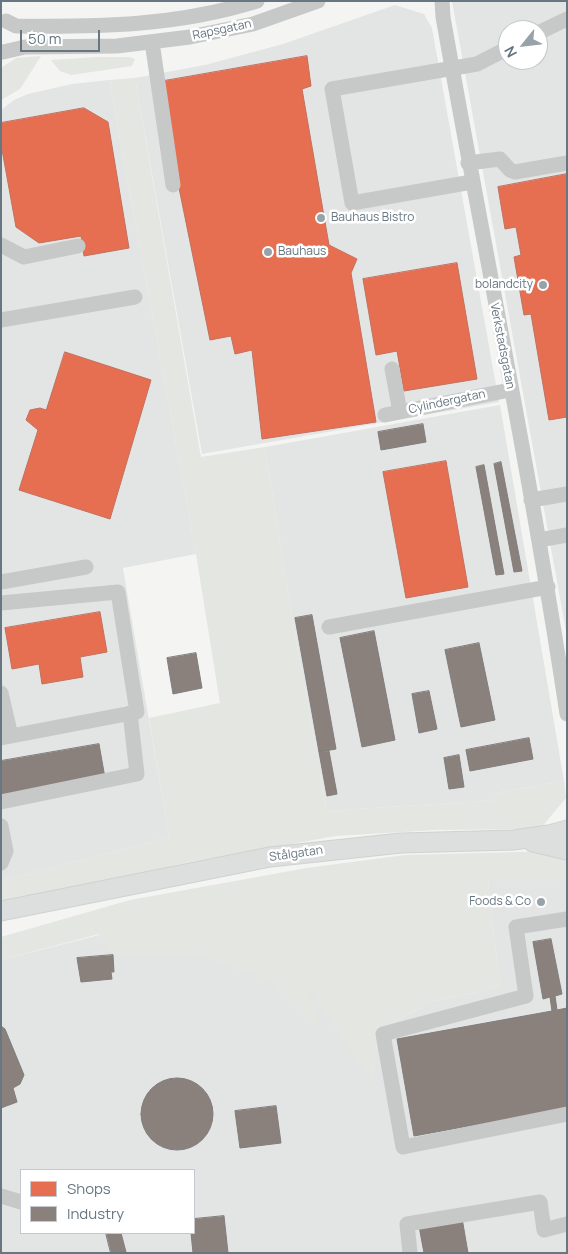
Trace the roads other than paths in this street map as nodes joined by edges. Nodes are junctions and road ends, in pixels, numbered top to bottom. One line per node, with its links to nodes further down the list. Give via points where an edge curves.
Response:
1 (257, 1): 6 (street, Rapsgatan, via 182,19 139,25 16,26)
2 (318, 1): 9 (street, Rapsgatan, via 253,24)
3 (434, 1): 5 (street, Verkstadsgatan)
4 (442, 1): 5 (street, Verkstadsgatan)
5 (442, 17): 12 (street, Verkstadsgatan)
6 (4, 18): 10 (street, via 9,37)
7 (567, 19): 8 (street)
8 (548, 28)
9 (152, 42): 10 (street, Rapsgatan, via 117,46 25,47); 16 (street)
10 (2, 52)
11 (498, 53): 12 (street, via 477,64)
12 (452, 68): 13 (street, Verkstadsgatan); 15 (street, via 332,89 350,193 352,203)
13 (468, 163): 14 (street, via 500,159 515,172); 15 (street, Verkstadsgatan)
14 (567, 163)
15 (472, 182): 22 (street, Verkstadsgatan)
16 (173, 184)
17 (1, 245): 18 (street, via 24,257)
18 (78, 246)
19 (135, 298): 20 (street)
20 (1, 320)
21 (392, 369): 23 (street)
22 (510, 390): 23 (street, Cylindergatan); 26 (street, Verkstadsgatan)
23 (400, 412): 24 (street, Cylindergatan)
24 (384, 415)
25 (567, 494): 26 (street)
26 (531, 500): 28 (street, Verkstadsgatan)
27 (567, 535): 28 (street)
28 (539, 540): 31 (street, Verkstadsgatan)
29 (86, 567): 30 (street)
30 (1, 582)
31 (548, 587): 33 (street); 36 (street, Verkstadsgatan)
32 (1, 603): 35 (street, via 118,592 137,712)
33 (329, 628)
34 (1, 693): 37 (street)
35 (130, 713): 37 (street); 38 (street, via 138,774)
36 (567, 714)
37 (6, 737)
38 (1, 802)
39 (1, 826): 43 (street, via 6,850)
40 (567, 830): 41 (main road, Stålgatan)
41 (514, 840): 42 (main road, Stålgatan); 44 (main road, Stålgatan, via 401,843 315,850)
42 (567, 850)
43 (1, 863)
44 (82, 895): 45 (main road, Stålgatan); 47 (main road, Stålgatan)
45 (1, 911)
46 (567, 919): 48 (street, via 516,927 526,996 384,1034 403,1147)
47 (1, 921)
48 (567, 1114)
49 (1, 1196): 50 (street)
50 (20, 1202)
51 (567, 1224): 52 (street, via 544,1230 540,1202 407,1224)
52 (410, 1253)

